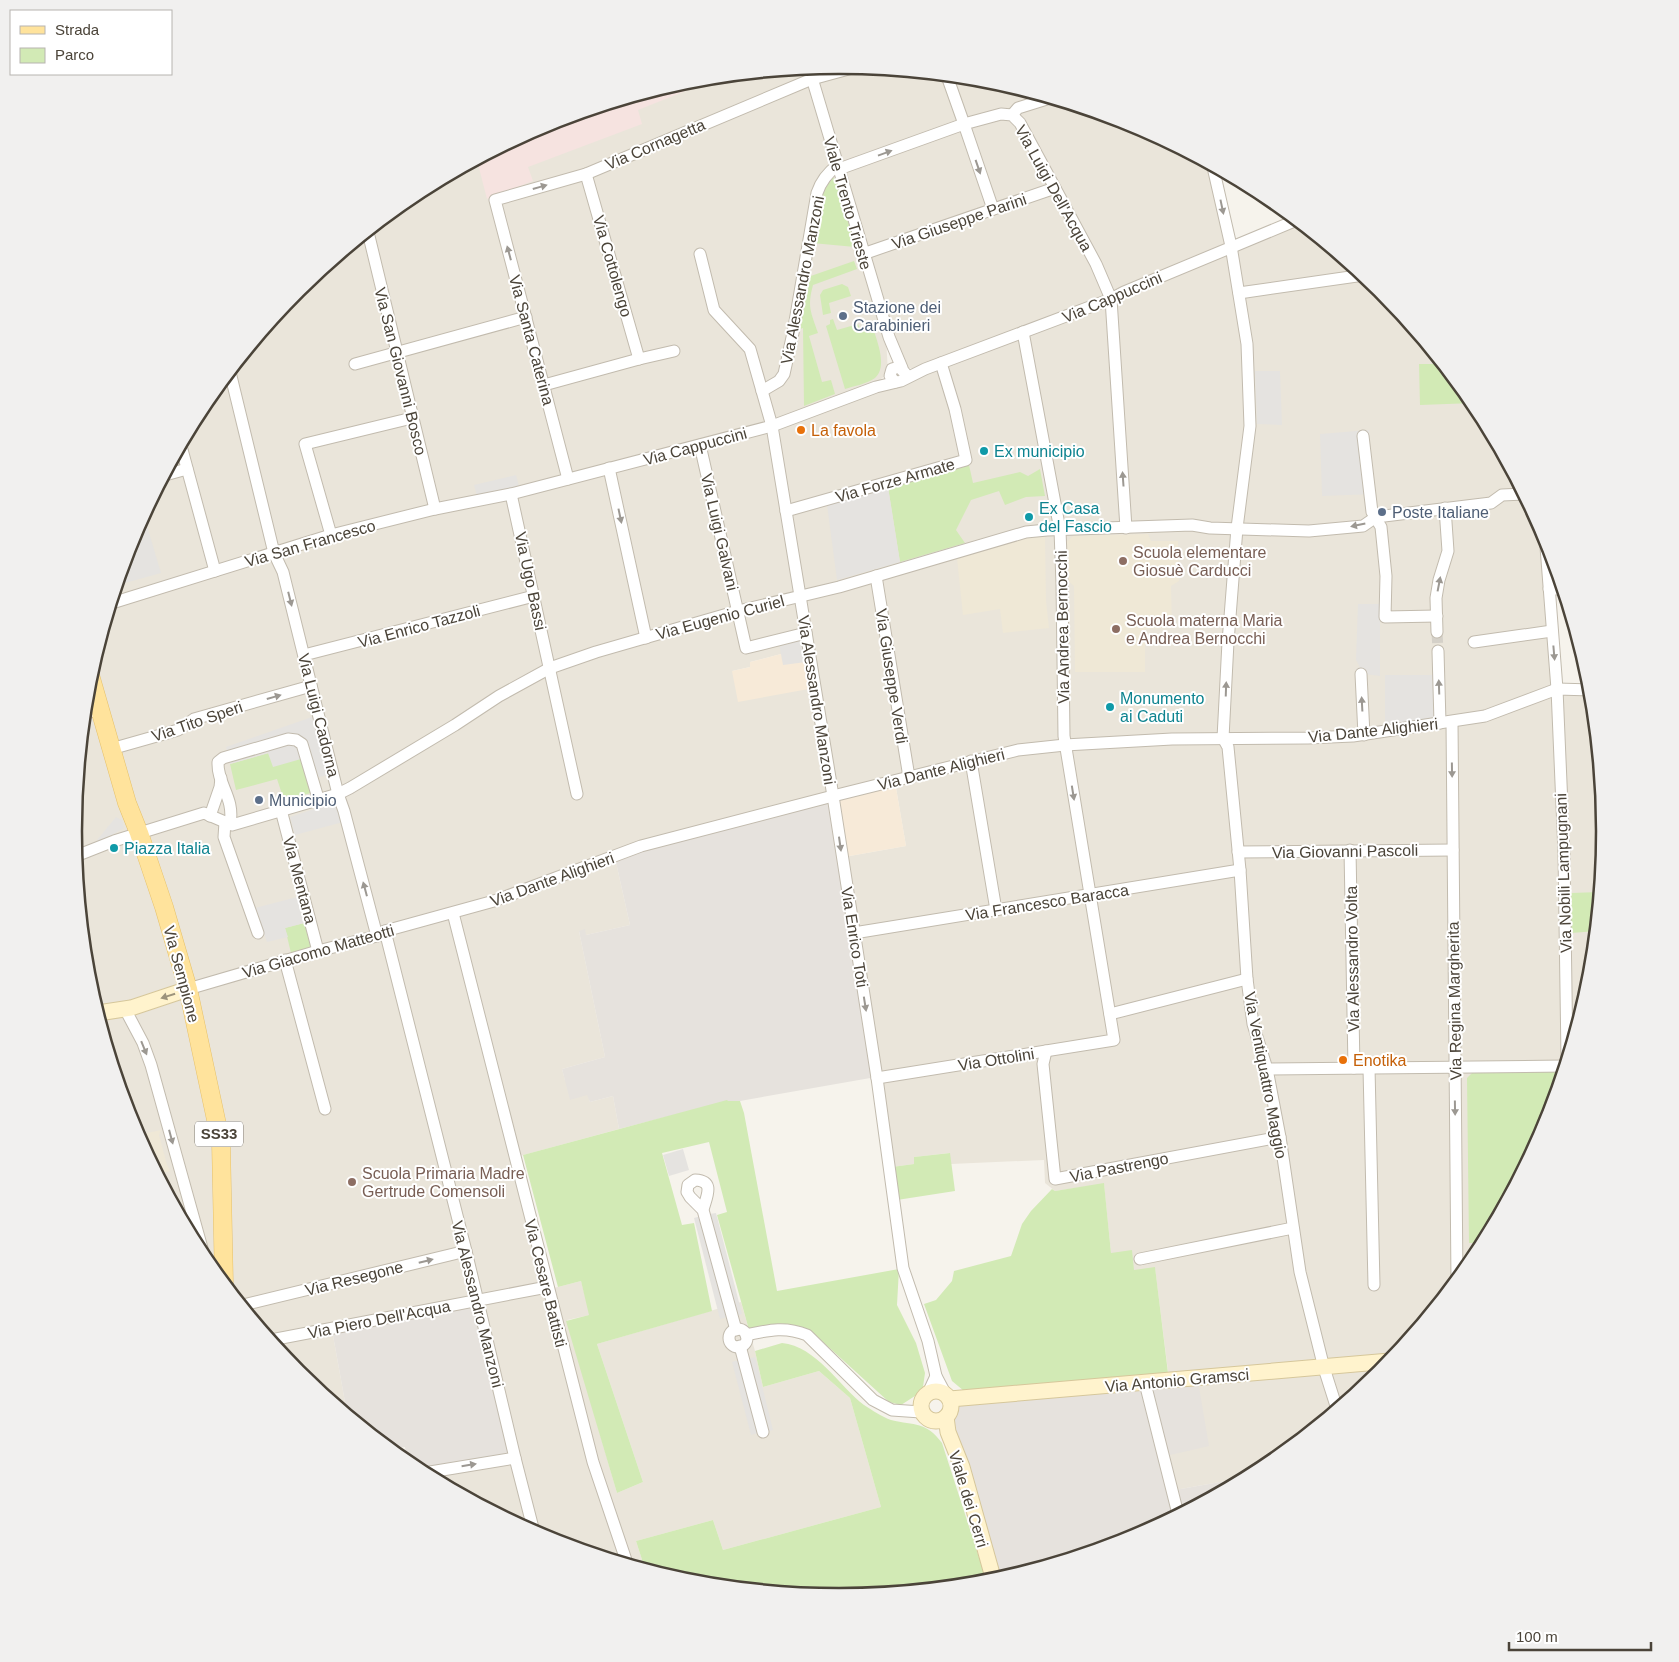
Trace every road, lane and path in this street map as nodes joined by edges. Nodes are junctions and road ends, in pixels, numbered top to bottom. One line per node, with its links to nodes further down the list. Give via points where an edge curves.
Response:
1 (806, 75): 8 (street, Via Cornagetta)
2 (810, 75): 7 (street, Viale Trento Trieste)
3 (949, 82): 6 (street)
4 (1039, 101): 5 (street, via 1018,108)
5 (1012, 115): 6 (street, Via Luigi Dell'Acqua, via 1002,114); 10 (street, Via Luigi Dell'Acqua, via 1020,123)
6 (964, 124): 7 (street, Via Luigi Dell'Acqua, one-way to 6); 12 (street, one-way to 12)
7 (838, 167): 17 (street, Viale Trento Trieste); 31 (street, Via Alessandro Manzoni, via 828,172 817,193 784,374)
8 (586, 174): 11 (street, Via Cornagetta, one-way to 8); 25 (street, Via Cottolengo)
9 (1216, 174): 15 (street, Via Ventiquattro Maggio, one-way to 15)
10 (1055, 188): 12 (street, Via Giuseppe Parini); 20 (street, Via Luigi Dell'Acqua)
11 (495, 200): 21 (street, Via Santa Caterina, one-way to 11)
12 (993, 209): 17 (street, Via Giuseppe Parini)
13 (1290, 223): 15 (street, Via Cappuccini)
14 (369, 238): 24 (street, Via San Giovanni Bosco)
15 (1232, 246): 19 (street, Via Ventiquattro Maggio); 20 (street, Via Cappuccini)
16 (700, 254): 31 (street, Via Alessandro Manzoni, via 714,310 750,349)
17 (863, 254): 28 (street, Viale Trento Trieste)
18 (1354, 276): 19 (street)
19 (1239, 294): 48 (street, Via Ventiquattro Maggio, via 1247,344 1250,426)
20 (1111, 299): 22 (street, Via Cappuccini); 47 (street, Via Luigi Dell'Acqua, one-way to 20)
21 (526, 317): 24 (street); 30 (street, Via Santa Caterina)
22 (1022, 332): 26 (street, Via Cappuccini); 49 (street, Via Andrea Bernocchi)
23 (674, 351): 25 (street)
24 (396, 352): 27 (street); 32 (street, Via San Giovanni Bosco)
25 (639, 359): 30 (street)
26 (942, 363): 28 (street, Via Cappuccini); 45 (street, Via Forze Armate, via 966,460)
27 (355, 364)
28 (897, 374): 33 (street, Via Cappuccini, via 876,387)
29 (232, 380): 51 (street, Via Luigi Cadorna)
30 (544, 385): 40 (street, Via Santa Caterina)
31 (762, 391): 33 (street, Via Alessandro Manzoni)
32 (412, 418): 44 (street, Via San Giovanni Bosco); 50 (street, via 305,444)
33 (772, 426): 35 (street, Via Cappuccini); 45 (street, Via Alessandro Manzoni)
34 (1363, 436): 46 (street, via 1372,512)
35 (700, 445): 38 (street, Via Cappuccini); 60 (street, Via Luigi Galvani)
36 (183, 454): 37 (street)
37 (187, 468): 39 (street); 53 (street)
38 (609, 468): 40 (street, Via Cappuccini); 65 (street, one-way to 65)
39 (172, 473)
40 (568, 479): 41 (street, Via Cappuccini)
41 (511, 494): 44 (street, Via San Francesco); 57 (street, Via Ugo Bassi)
42 (1518, 494): 43 (street, Via Eugenio Curiel, via 1502,495 1491,502)
43 (1445, 508): 46 (street, Via Eugenio Curiel); 61 (street, one-way to 43, via 1439,580 1448,551)
44 (435, 509): 50 (street, Via San Francesco)
45 (786, 510): 58 (street, Via Alessandro Manzoni)
46 (1376, 517): 48 (street, Via Eugenio Curiel, one-way to 48, via 1363,526 1309,531); 61 (street, via 1381,526 1386,617)
47 (1126, 528): 48 (street, Via Eugenio Curiel, via 1192,525); 49 (street, Via Eugenio Curiel)
48 (1237, 528): 77 (street, Via Ventiquattro Maggio, one-way to 48)
49 (1060, 530): 54 (street, Via Eugenio Curiel, via 1026,532); 78 (street, Via Andrea Bernocchi)
50 (330, 535): 51 (street, Via San Francesco)
51 (274, 553): 53 (street, Via San Francesco); 68 (street, Via Luigi Cadorna, one-way to 68, via 283,572)
52 (1547, 562): 55 (street, Via Nobili Lampugnani)
53 (215, 571): 59 (street, Via San Francesco)
54 (876, 576): 58 (street, Via Eugenio Curiel); 81 (street, Via Giuseppe Verdi)
55 (1549, 589): 56 (street); 62 (street, Via Nobili Lampugnani)
56 (1557, 589)
57 (534, 596): 68 (street, Via Enrico Tazzoli); 69 (street, Via Ugo Bassi)
58 (800, 596): 60 (street, Via Eugenio Curiel); 64 (street, Via Alessandro Manzoni)
59 (118, 601)
60 (738, 611): 64 (street, Via Luigi Galvani, via 746,648); 65 (street, Via Eugenio Curiel)
61 (1437, 616): 63 (street)
62 (1552, 631): 66 (street); 72 (street, Via Nobili Lampugnani, one-way to 72)
63 (1437, 632)
64 (806, 633): 85 (street, Via Alessandro Manzoni)
65 (646, 638): 69 (street, Via Eugenio Curiel)
66 (1474, 642)
67 (1438, 651): 75 (street, Via Regina Margherita, one-way to 67)
68 (304, 655): 71 (street, Via Luigi Cadorna)
69 (550, 668): 83 (street, Via Eugenio Curiel); 84 (street, Via Ugo Bassi)
70 (1361, 674): 76 (street, one-way to 70)
71 (311, 686): 79 (street, Via Tito Speri, one-way to 71, via 178,730 194,719); 83 (street, Via Luigi Cadorna)
72 (1557, 689): 73 (street); 75 (street, Via Dante Alighieri, via 1485,716); 110 (street, Via Nobili Lampugnani)
73 (1583, 690)
74 (92, 711): 79 (main road, Via Sempione / SS33)
75 (1446, 723): 76 (street, Via Dante Alighieri); 92 (street, Via Regina Margherita, one-way to 92)
76 (1364, 734): 77 (street, Via Dante Alighieri)
77 (1223, 738): 78 (street, Via Dante Alighieri); 93 (street, Via Ventiquattro Maggio, via 1228,747)
78 (1065, 745): 80 (street, Via Dante Alighieri, via 1018,750); 96 (street, Via Andrea Bernocchi, one-way to 96)
79 (112, 750): 90 (main road, Via Sempione / SS33)
80 (971, 762): 81 (street, Via Dante Alighieri); 97 (street)
81 (909, 777): 85 (street, Via Dante Alighieri)
82 (221, 778): 86 (street, via 220,760 292,739 302,744); 88 (street); 89 (street, via 232,810)
83 (338, 794): 86 (street, Via Eugenio Curiel); 101 (street, Via Luigi Cadorna, one-way to 83)
84 (577, 794)
85 (833, 796): 98 (street, Via Dante Alighieri, via 641,846); 100 (street, Via Enrico Toti, one-way to 100)
86 (318, 798): 87 (street, Via Eugenio Curiel)
87 (281, 810): 89 (street, Via Eugenio Curiel); 102 (street, Via Mentana)
88 (210, 816): 89 (street); 90 (street, via 204,814)
89 (228, 823): 99 (street, via 224,837)
90 (139, 833): 94 (street); 105 (main road, Via Sempione / SS33)
91 (1350, 850): 92 (street, Via Giovanni Pascoli); 93 (street, Via Giovanni Pascoli); 114 (street, Via Alessandro Volta)
92 (1453, 850): 113 (street, Via Regina Margherita)
93 (1238, 852): 95 (street, Via Ventiquattro Maggio)
94 (83, 853)
95 (1240, 870): 96 (street, Via Francesco Baracca); 104 (street, Via Ventiquattro Maggio)
96 (1090, 895): 97 (street, Via Francesco Baracca); 108 (street, Via Andrea Bernocchi)
97 (996, 910): 100 (street, Via Francesco Baracca)
98 (451, 914): 101 (street, Via Giacomo Matteotti); 128 (street, Via Cesare Battisti)
99 (258, 933)
100 (854, 933): 117 (street, Via Enrico Toti, one-way to 117)
101 (381, 934): 102 (street, Via Giacomo Matteotti); 123 (street, Via Alessandro Manzoni)
102 (318, 951): 103 (street, Via Giacomo Matteotti)
103 (285, 960): 105 (street, Via Giacomo Matteotti); 118 (street)
104 (1247, 979): 108 (street); 116 (street, Via Ventiquattro Maggio, via 1253,1024)
105 (188, 989): 106 (street, one-way to 106); 126 (main road, Via Sempione / SS33, via 221,1143)
106 (125, 1009): 107 (street); 122 (street, one-way to 122, via 151,1065)
107 (105, 1012)
108 (1110, 1014): 109 (street, Via Andrea Bernocchi)
109 (1114, 1040): 111 (street, Via Ottolini)
110 (1567, 1041)
111 (1046, 1051): 117 (street, Via Ottolini); 119 (street, Via Pastrengo, via 1043,1064 1055,1179)
112 (1559, 1066): 113 (street)
113 (1455, 1067): 115 (street); 125 (street, Via Regina Margherita, one-way to 125)
114 (1354, 1068): 115 (street); 116 (street)
115 (1369, 1068): 127 (street)
116 (1267, 1069): 119 (street, Via Ventiquattro Maggio)
117 (877, 1078): 135 (street, via 904,1268)
118 (325, 1108)
119 (1280, 1138): 121 (street, Via Ventiquattro Maggio)
120 (704, 1210): 131 (street)
121 (1293, 1228): 124 (street); 134 (street, Via Ventiquattro Maggio, via 1300,1272)
122 (196, 1229)
123 (466, 1252): 129 (street, Via Alessandro Manzoni); 130 (street, Via Resegone, one-way to 123)
124 (1140, 1259)
125 (1457, 1269)
126 (224, 1271)
127 (1374, 1285)
128 (547, 1287): 129 (street, Via Piero Dell'Acqua); 146 (street, Via Cesare Battisti, via 593,1462)
129 (478, 1300): 132 (street, Via Piero Dell'Acqua); 142 (street, Via Alessandro Manzoni)
130 (249, 1304)
131 (741, 1332): 140 (street, via 774,1328 807,1335 873,1400 892,1410); 141 (street, via 730,1334 730,1340 740,1346)
132 (278, 1339)
133 (1379, 1362): 134 (street, Via Antonio Gramsci)
134 (1324, 1368): 136 (street, Via Antonio Gramsci); 138 (street, Via Ventiquattro Maggio)
135 (936, 1376): 137 (street); 139 (street)
136 (1145, 1383): 139 (street, Via Antonio Gramsci); 144 (street)
137 (929, 1391): 139 (street, Via Antonio Gramsci, via 937,1390); 140 (street)
138 (1335, 1403)
139 (948, 1406): 140 (street, via 926,1418); 147 (street, Viale dei Cerri, via 948,1432 962,1467)
140 (916, 1409)
141 (763, 1432)
142 (515, 1458): 143 (street, one-way to 142); 145 (street, Via Alessandro Manzoni)
143 (435, 1471)
144 (1177, 1509)
145 (532, 1522)
146 (625, 1556)
147 (992, 1573)

